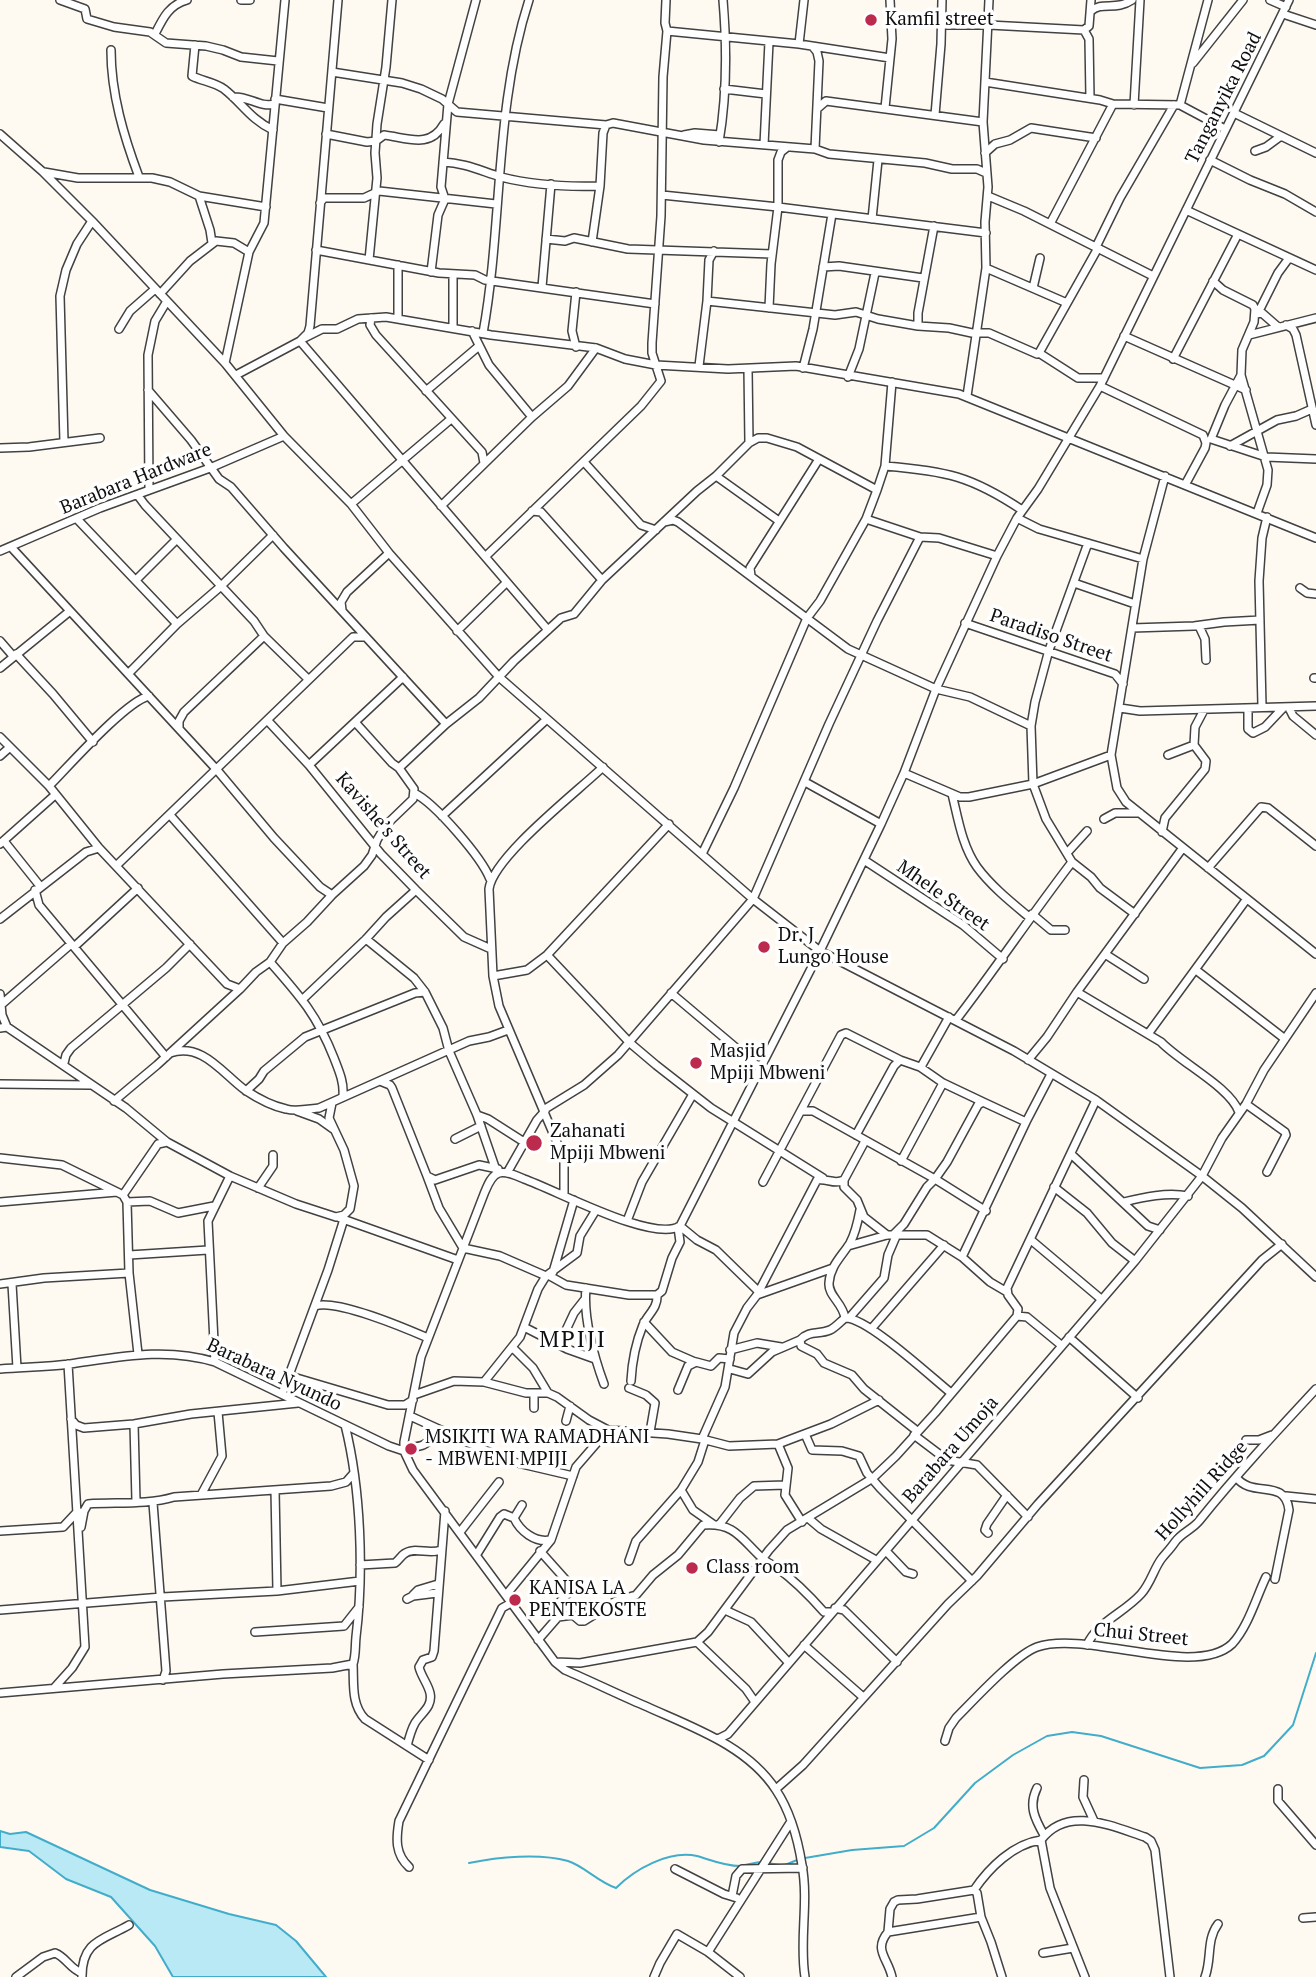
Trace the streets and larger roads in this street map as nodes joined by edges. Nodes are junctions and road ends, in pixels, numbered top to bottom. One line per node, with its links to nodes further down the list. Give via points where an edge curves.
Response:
1 (60, 0): 29 (street, via 85,9 90,20)
2 (187, 0): 29 (street, via 169,10)
3 (241, 0): 4 (street)
4 (250, 0)
5 (285, 0): 37 (street)
6 (338, 0): 39 (street)
7 (392, 0): 40 (street)
8 (476, 0): 49 (street)
9 (529, 0): 58 (street)
10 (666, 0): 28 (street)
11 (723, 0): 30 (street)
12 (804, 0): 32 (street)
13 (890, 0): 36 (street)
14 (942, 0): 24 (street)
15 (989, 0): 25 (street)
16 (1091, 0): 23 (street)
17 (1132, 0): 23 (street)
18 (1140, 0): 51 (street)
19 (1208, 0): 38 (street)
20 (1243, 0): 38 (street)
21 (1270, 0): 22 (street)
22 (1286, 7): 26 (street); 56 (street, Tanganyika Road)
23 (1090, 12): 27 (street)
24 (943, 25): 25 (street); 57 (street)
25 (989, 25): 27 (street); 41 (street)
26 (1316, 25)
27 (1084, 30): 46 (street, via 1089,39)
28 (667, 31): 30 (street); 64 (street)
29 (155, 34): 33 (street, via 166,43)
30 (726, 36): 31 (street); 42 (street)
31 (769, 41): 32 (street); 44 (street)
32 (799, 44): 35 (street)
33 (195, 45): 37 (street); 45 (street, via 192,76 211,81)
34 (111, 51): 85 (street, via 115,97)
35 (821, 51): 36 (street); 43 (street)
36 (890, 58): 55 (street)
37 (278, 61): 48 (street)
38 (1191, 66): 52 (street)
39 (332, 72): 40 (street); 54 (street)
40 (384, 80): 49 (street, via 421,89); 70 (street)
41 (985, 82): 46 (street); 60 (street)
42 (724, 89): 44 (street); 68 (street)
43 (818, 93): 47 (street); 53 (street)
44 (766, 94): 71 (street)
45 (233, 97): 48 (street, via 265,106); 63 (street)
46 (1090, 98): 50 (street)
47 (826, 101): 53 (street); 55 (street)
48 (275, 102): 54 (street); 63 (street)
49 (448, 104): 58 (street, via 457,112); 59 (street)
50 (1113, 104): 51 (street); 69 (street)
51 (1134, 105): 52 (street)
52 (1177, 105): 62 (street); 109 (street, via 1120,198)
53 (818, 107): 74 (street)
54 (328, 108): 66 (street)
55 (885, 108): 57 (street)
56 (1234, 113): 62 (street, Tanganyika Road); 67 (street)
57 (935, 115): 60 (street)
58 (504, 116): 61 (street); 84 (street)
59 (446, 120): 70 (street, via 433,138 384,135); 81 (street)
60 (983, 121): 76 (street)
61 (606, 125): 64 (street, via 626,124); 87 (street)
62 (1226, 129): 80 (street, Tanganyika Road)
63 (273, 130): 95 (street)
64 (662, 133): 68 (street); 89 (street)
65 (0, 134): 82 (street)
66 (326, 134): 70 (street); 93 (street)
67 (1281, 136): 75 (street); 77 (street)
68 (720, 138): 71 (street)
69 (1096, 138): 76 (street, via 1031,128); 102 (street)
70 (376, 141): 88 (street)
71 (764, 145): 72 (street)
72 (774, 146): 73 (street); 78 (street)
73 (787, 148): 74 (street); 78 (street)
74 (815, 149): 79 (street)
75 (1255, 151)
76 (985, 153): 83 (street)
77 (1316, 153)
78 (779, 156): 96 (street)
79 (878, 160): 83 (street); 100 (street)
80 (1210, 160): 97 (street, Tanganyika Road); 98 (street)
81 (443, 162): 84 (street); 92 (street)
82 (43, 172): 85 (street, via 78,178); 101 (street)
83 (986, 173): 91 (street)
84 (498, 176): 86 (street); 94 (street)
85 (139, 177): 90 (street, via 170,182)
86 (551, 184): 87 (street); 106 (street)
87 (600, 186): 107 (street)
88 (375, 192): 92 (street); 93 (street, via 364,198 324,198); 117 (street)
89 (662, 195): 96 (street); 110 (street)
90 (199, 196): 95 (street); 108 (street)
91 (988, 196): 102 (street); 104 (street)
92 (445, 199): 94 (street); 122 (street)
93 (320, 204): 111 (street)
94 (496, 204): 127 (street)
95 (266, 207): 112 (street, via 263,227)
96 (778, 207): 99 (street); 114 (street)
97 (1186, 210): 105 (street); 125 (street, Tanganyika Road)
98 (1316, 212)
99 (832, 214): 100 (street); 119 (street)
100 (872, 219): 103 (street)
101 (92, 221): 131 (street); 190 (street, via 77,244 60,296)
102 (1050, 224): 109 (street)
103 (934, 226): 104 (street); 126 (street)
104 (986, 233): 120 (street)
105 (1238, 234): 116 (street); 128 (street)
106 (545, 239): 107 (street); 129 (street)
107 (592, 242): 110 (street)
108 (212, 243): 112 (street, via 234,243); 131 (street)
109 (1097, 248): 125 (street); 135 (street)
110 (660, 249): 113 (street); 136 (street)
111 (316, 250): 117 (street); 155 (street, via 310,326)
112 (249, 252): 161 (street)
113 (712, 254): 114 (street); 134 (street)
114 (772, 254): 137 (street)
115 (1040, 258): 130 (street)
116 (1289, 258): 121 (street); 139 (street)
117 (369, 260): 118 (street)
118 (398, 265): 122 (street); 142 (street)
119 (822, 267): 123 (street); 138 (street)
120 (986, 268): 130 (street); 151 (street)
121 (1316, 270)
122 (431, 272): 124 (street)
123 (875, 273): 126 (street); 140 (street)
124 (453, 275): 127 (street); 147 (street)
125 (1153, 276): 154 (street, Tanganyika Road)
126 (923, 278): 145 (street)
127 (491, 281): 129 (street); 150 (street)
128 (1213, 281): 139 (street, via 1252,305); 160 (street)
129 (542, 287): 132 (street)
130 (1033, 288): 135 (street)
131 (158, 291): 133 (street); 148 (street, via 130,311)
132 (576, 292): 136 (street); 157 (street, via 572,331)
133 (167, 301): 161 (street); 176 (street, via 151,333)
134 (707, 301): 137 (street); 164 (street)
135 (1067, 303): 159 (street)
136 (655, 304): 162 (street, via 652,353)
137 (769, 308): 138 (street)
138 (815, 312): 140 (street); 166 (street)
139 (1257, 314): 146 (street); 152 (street)
140 (866, 316): 145 (street); 171 (street)
141 (371, 318): 142 (street); 155 (street, via 322,329); 178 (street, via 376,335)
142 (398, 318): 147 (street)
143 (1316, 318): 144 (street)
144 (1302, 321): 146 (street); 153 (street)
145 (918, 326): 151 (street)
146 (1282, 326): 152 (street); 153 (street)
147 (453, 327): 149 (street)
148 (118, 329)
149 (472, 331): 150 (street); 156 (street)
150 (483, 333): 157 (street)
151 (976, 333): 159 (street, via 989,333 1029,353); 179 (street)
152 (1250, 335): 170 (street, via 1242,350)
153 (1296, 335): 180 (street)
154 (1124, 336): 160 (street); 173 (street, Tanganyika Road)
155 (302, 339): 168 (street); 199 (street)
156 (479, 345): 178 (street); 181 (street)
157 (576, 347): 158 (street)
158 (596, 348): 162 (street); 181 (street, via 568,386)
159 (1039, 353): 173 (street, via 1078,378)
160 (1173, 359): 174 (street)
161 (225, 363): 168 (street)
162 (656, 365): 163 (street); 169 (street)
163 (672, 365): 164 (street); 169 (street)
164 (699, 366): 167 (street)
165 (764, 368): 166 (street); 167 (street); 175 (street)
166 (803, 368): 171 (street)
167 (748, 369): 175 (street)
168 (236, 374): 186 (street)
169 (660, 374): 200 (street, via 659,384 647,400)
170 (1241, 375): 174 (street); 177 (street)
171 (848, 377): 172 (street)
172 (892, 382): 179 (street); 202 (street)
173 (1102, 382): 189 (street, Tanganyika Road); 206 (street, via 1203,435 1205,448)
174 (1235, 385): 177 (street); 192 (street, via 1211,437)
175 (749, 386): 185 (street)
176 (148, 390): 203 (street); 207 (street)
177 (1246, 390): 184 (street)
178 (426, 391): 182 (street)
179 (967, 396): 189 (street)
180 (1314, 411): 183 (street); 184 (street)
181 (532, 417): 195 (street)
182 (452, 419): 194 (street); 199 (street)
183 (1316, 425)
184 (1258, 430): 192 (street); 196 (street)
185 (750, 433): 188 (street); 191 (street)
186 (284, 436): 203 (street, Barabara Hardware); 210 (street)
187 (100, 438): 190 (street)
188 (758, 438): 191 (street); 198 (street, via 797,447)
189 (1068, 439): 205 (street); 212 (street, Tanganyika Road)
190 (64, 442): 193 (street)
191 (749, 443): 204 (street)
192 (1230, 446): 196 (street)
193 (0, 448)
194 (482, 452): 195 (street); 201 (street)
195 (496, 452): 201 (street)
196 (1266, 457): 197 (street); 214 (street, via 1267,485)
197 (1316, 458)
198 (818, 459): 208 (street); 219 (street)
199 (402, 461): 210 (street); 211 (street)
200 (584, 462): 213 (street); 221 (street, via 641,524)
201 (484, 463): 211 (street)
202 (885, 466): 208 (street); 212 (street, via 963,477)
203 (210, 468): 207 (street, Barabara Hardware); 222 (street)
204 (716, 476): 219 (street); 220 (street)
205 (1165, 477): 206 (street); 232 (street)
206 (1185, 485): 214 (street)
207 (149, 490): 209 (street, Barabara Hardware)
208 (877, 490): 218 (street)
209 (140, 494): 217 (street, Barabara Hardware); 225 (street)
210 (351, 505): 229 (street)
211 (441, 506): 230 (street)
212 (1023, 510): 216 (street, Tanganyika Road)
213 (532, 511): 230 (street); 235 (street, via 541,512)
214 (1257, 513): 215 (street)
215 (1267, 517): 224 (street); 247 (street, via 1262,538)
216 (1017, 518): 226 (street); 231 (street, Tanganyika Road)
217 (77, 519): 227 (street, Barabara Hardware); 234 (street)
218 (866, 519): 223 (street); 246 (street)
219 (779, 521): 233 (street)
220 (663, 522): 221 (street); 233 (street, via 678,522)
221 (656, 530): 235 (street)
222 (272, 535): 238 (street); 242 (street)
223 (920, 537): 231 (street, via 939,538); 261 (street)
224 (1316, 538)
225 (177, 540): 234 (street); 238 (street)
226 (1088, 543): 232 (street); 237 (street)
227 (11, 547): 228 (street, Barabara Hardware); 244 (street)
228 (0, 551)
229 (389, 553): 240 (street); 254 (street)
230 (486, 556): 236 (street)
231 (997, 556): 248 (street, Tanganyika Road)
232 (1143, 559): 243 (street)
233 (746, 569): 246 (street)
234 (136, 580): 249 (street)
235 (602, 580): 253 (street, via 574,614)
236 (506, 583): 253 (street); 254 (street)
237 (1074, 583): 243 (street); 259 (street)
238 (220, 587): 249 (street); 255 (street)
239 (1300, 588): 241 (street)
240 (347, 592): 242 (street); 245 (street)
241 (1316, 594)
242 (329, 596): 245 (street)
243 (1135, 604): 252 (street)
244 (70, 611): 260 (street); 265 (street)
245 (342, 611): 250 (street)
246 (807, 618): 261 (street); 322 (street)
247 (1260, 620): 251 (street); 275 (street)
248 (965, 623): 259 (street, Paradiso Street); 272 (street, Tanganyika Road)
249 (177, 624): 265 (street)
250 (354, 624): 256 (street); 257 (street)
251 (1199, 626): 252 (street); 262 (street)
252 (1132, 628): 264 (street)
253 (548, 630): 268 (street)
254 (457, 631): 268 (street)
255 (264, 636): 269 (street); 281 (street)
256 (366, 637): 257 (street); 267 (street)
257 (353, 638): 269 (street)
258 (0, 641): 260 (street)
259 (1049, 650): 266 (street, Paradiso Street); 287 (street)
260 (14, 655): 263 (street); 291 (street, via 54,694)
261 (862, 656): 272 (street); 302 (street)
262 (1206, 660)
263 (0, 668)
264 (1125, 669): 266 (street); 270 (street)
265 (129, 673): 271 (street)
266 (1115, 674): 270 (street, Paradiso Street)
267 (403, 677): 285 (street); 286 (street)
268 (499, 677): 283 (street); 286 (street)
269 (308, 679): 284 (street)
270 (1123, 684): 277 (street)
271 (139, 685): 273 (street); 274 (street)
272 (936, 689): 287 (street, via 970,697); 301 (street, Tanganyika Road)
273 (149, 696): 274 (street); 282 (street)
274 (136, 701): 291 (street)
275 (1262, 706): 278 (street); 279 (street)
276 (1316, 706): 279 (street)
277 (1120, 708): 280 (street); 294 (street)
278 (1248, 708): 279 (street, via 1248,729 1253,733); 280 (street)
279 (1286, 708): 289 (street)
280 (1204, 709): 292 (street, via 1195,727)
281 (180, 716): 282 (street); 288 (street)
282 (168, 717): 288 (street)
283 (547, 719): 298 (street); 310 (street)
284 (268, 721): 297 (street, Kavishe’s Street); 300 (street)
285 (355, 722): 297 (street); 299 (street)
286 (446, 724): 299 (street)
287 (1031, 726): 303 (street)
288 (179, 729): 300 (street)
289 (1316, 735)
290 (0, 737): 293 (street)
291 (93, 743): 304 (street)
292 (1194, 745): 295 (street); 315 (street, via 1206,761 1205,769 1166,818)
293 (9, 748): 296 (street); 304 (street)
294 (1111, 755): 303 (street); 308 (street, via 1117,788)
295 (1168, 755)
296 (0, 756)
297 (309, 765): 317 (street, Kavishe’s Street)
298 (603, 767): 312 (street); 329 (street)
299 (399, 768): 305 (street)
300 (217, 770): 309 (street); 335 (street, via 274,838)
301 (904, 773): 306 (street); 313 (street, Tanganyika Road)
302 (805, 782): 313 (street); 336 (street)
303 (1033, 784): 306 (street, via 969,797); 323 (street, via 1046,819)
304 (48, 786): 307 (street)
305 (414, 793): 310 (street); 317 (street, via 383,829)
306 (952, 794): 339 (street, via 977,867)
307 (55, 795): 316 (street); 319 (street)
308 (1141, 813): 311 (street, via 1115,813); 315 (street)
309 (170, 815): 327 (street); 344 (street)
310 (442, 816): 328 (street)
311 (1104, 819)
312 (669, 824): 322 (street); 352 (street)
313 (881, 824): 325 (street, Tanganyika Road)
314 (1087, 831): 323 (street)
315 (1162, 832): 320 (street)
316 (2, 843): 332 (street)
317 (375, 846): 321 (street, Kavishe’s Street); 324 (street)
318 (1316, 846): 330 (street, via 1261,807)
319 (99, 848): 327 (street); 332 (street, via 86,852)
320 (1182, 849): 330 (street); 338 (street)
321 (381, 853): 324 (street); 334 (street, Kavishe’s Street)
322 (702, 853): 336 (street)
323 (1067, 853): 326 (street)
324 (372, 855): 335 (street)
325 (864, 860): 349 (street, Tanganyika Road); 353 (street, Mhele Street, via 963,925)
326 (1072, 862): 338 (street); 339 (street)
327 (117, 864): 333 (street)
328 (485, 866): 329 (street); 331 (street)
329 (498, 867): 331 (street)
330 (1208, 868): 337 (street)
331 (490, 879): 342 (street)
332 (38, 888): 340 (street); 347 (street, via 39,905)
333 (138, 888): 345 (street); 347 (street)
334 (416, 890): 343 (street); 346 (street, Kavishe’s Street, via 464,937)
335 (332, 895): 344 (street)
336 (753, 899): 349 (street); 361 (street)
337 (1246, 900): 351 (street); 355 (street)
338 (1135, 914): 350 (street)
339 (1031, 916): 341 (street, via 1051,930); 353 (street)
340 (0, 919)
341 (1065, 930)
342 (491, 935): 346 (street); 348 (street)
343 (366, 939): 359 (street); 364 (street)
344 (283, 943): 354 (street)
345 (190, 944): 358 (street, via 227,984); 366 (street)
346 (481, 945): 348 (street, Kavishe’s Street)
347 (72, 946): 365 (street); 366 (street)
348 (491, 949): 356 (street)
349 (820, 951): 367 (street); 382 (street, Tanganyika Road)
350 (1105, 954): 357 (street); 360 (street)
351 (1316, 954)
352 (547, 956): 356 (street, via 527,970); 374 (street)
353 (1003, 959): 367 (street)
354 (270, 962): 358 (street); 364 (street)
355 (1196, 970): 371 (street); 372 (street)
356 (493, 976): 370 (street)
357 (1144, 979)
358 (240, 989): 373 (street)
359 (425, 992): 369 (street); 375 (street)
360 (1077, 992): 371 (street); 379 (street)
361 (671, 993): 374 (street); 382 (street)
362 (1316, 993): 372 (street, Barabara Umoja)
363 (0, 994): 365 (street)
364 (303, 999): 369 (street)
365 (2, 1004): 368 (street)
366 (122, 1006): 377 (street); 380 (street, via 71,1048)
367 (952, 1018): 379 (street); 381 (street)
368 (4, 1027): 380 (street)
369 (323, 1029): 390 (street); 392 (street, via 305,1037)
370 (508, 1030): 375 (street); 403 (street)
371 (1148, 1034): 406 (street, via 1227,1094)
372 (1285, 1039): 400 (street, Barabara Umoja)
373 (183, 1041): 376 (street); 377 (street)
374 (630, 1044): 393 (street); 403 (street, via 584,1085)
375 (449, 1051): 384 (street); 408 (street)
376 (198, 1052): 377 (street); 392 (street)
377 (168, 1055): 396 (street)
378 (900, 1060): 381 (street); 397 (street, via 846,1033 841,1035); 413 (street)
379 (1028, 1060): 383 (street)
380 (64, 1063): 388 (street)
381 (920, 1067): 386 (street)
382 (760, 1068): 409 (street, Tanganyika Road)
383 (1051, 1074): 395 (street); 410 (street)
384 (392, 1076): 385 (street); 389 (street)
385 (380, 1081): 389 (street); 391 (street)
386 (943, 1083): 398 (street); 422 (street)
387 (0, 1084): 388 (street)
388 (92, 1085): 396 (street)
389 (390, 1085): 431 (street, via 426,1176)
390 (344, 1086): 391 (street); 394 (street)
391 (355, 1090): 394 (street)
392 (246, 1091): 402 (street)
393 (693, 1094): 409 (street); 447 (street, via 642,1182)
394 (343, 1095): 399 (street)
395 (1096, 1100): 419 (street); 426 (street)
396 (114, 1101): 415 (street)
397 (807, 1102): 404 (street); 405 (street)
398 (983, 1102): 410 (street); 428 (street)
399 (332, 1103): 401 (street); 407 (street)
400 (1246, 1104): 406 (street, Barabara Umoja); 424 (street, via 1286,1135)
401 (319, 1108): 402 (street); 407 (street)
402 (295, 1110): 412 (street)
403 (545, 1110): 417 (street); 434 (street, via 564,1159)
404 (802, 1111): 405 (street); 418 (street)
405 (813, 1111): 413 (street)
406 (1239, 1112): 426 (street, Barabara Umoja)
407 (329, 1115): 412 (street)
408 (477, 1115): 411 (street); 417 (street)
409 (732, 1122): 418 (street); 448 (street, Tanganyika Road)
410 (1026, 1122): 444 (street)
411 (481, 1126): 414 (street); 423 (street)
412 (334, 1129): 441 (street, via 353,1178)
413 (856, 1135): 416 (street)
414 (455, 1139)
415 (161, 1140): 425 (street); 435 (street)
416 (865, 1141): 422 (street); 429 (street)
417 (524, 1142): 423 (street)
418 (780, 1152): 427 (street); 430 (street)
419 (1071, 1154): 432 (street); 439 (street)
420 (273, 1155): 433 (street, via 272,1166)
421 (0, 1158): 435 (street, via 62,1165)
422 (901, 1161): 428 (street)
423 (500, 1171): 431 (street, via 479,1165); 434 (street); 455 (street, via 493,1175)
424 (1267, 1172)
425 (230, 1176): 433 (street); 440 (street)
426 (1202, 1176): 436 (street, Barabara Umoja); 452 (street)
427 (823, 1178): 429 (street, via 835,1183); 469 (street, via 811,1187)
428 (935, 1179): 444 (street); 450 (street)
429 (844, 1180): 443 (street)
430 (763, 1182)
431 (433, 1183): 455 (street, via 439,1208)
432 (1054, 1187): 451 (street); 460 (street)
433 (258, 1188): 445 (street)
434 (564, 1194): 437 (street)
435 (122, 1196): 438 (street); 440 (street, via 178,1213); 457 (street)
436 (1188, 1196): 439 (street, via 1166,1194); 449 (street, Barabara Umoja)
437 (574, 1199): 442 (street); 463 (street)
438 (0, 1202)
439 (1124, 1202): 449 (street, via 1148,1226)
440 (214, 1206): 456 (street, via 208,1221)
441 (349, 1209): 445 (street); 446 (street)
442 (596, 1210): 447 (street); 463 (street, via 580,1236 577,1253)
443 (860, 1210): 450 (street); 454 (street)
444 (986, 1211): 458 (street)
445 (340, 1218): 446 (street); 473 (street)
446 (356, 1222): 459 (street)
447 (628, 1222): 448 (street, via 667,1231)
448 (679, 1227): 469 (street, via 716,1250); 470 (street, Tanganyika Road, via 680,1242)
449 (1160, 1230): 460 (street, Barabara Umoja)
450 (893, 1234): 453 (street, via 927,1235); 454 (street); 475 (street, via 884,1278)
451 (1031, 1240): 468 (street); 472 (street)
452 (1282, 1244): 464 (street); 505 (street, via 1262,1260)
453 (944, 1245): 458 (street); 478 (street)
454 (848, 1246): 461 (street)
455 (463, 1248): 459 (street); 463 (street)
456 (208, 1250): 457 (street); 490 (street)
457 (130, 1255): 462 (street)
458 (962, 1257): 468 (street)
459 (458, 1260): 480 (street)
460 (1135, 1261): 472 (street, Barabara Umoja)
461 (833, 1268): 469 (street); 475 (street, via 830,1288)
462 (129, 1273): 466 (street); 486 (street)
463 (549, 1274): 467 (street, via 566,1285); 477 (street, via 538,1289)
464 (1316, 1277)
465 (0, 1284): 466 (street)
466 (12, 1284): 493 (street)
467 (586, 1288): 470 (street); 471 (street)
468 (1007, 1292): 474 (street)
469 (757, 1293): 487 (street, via 734,1333)
470 (657, 1295): 476 (street, Tanganyika Road, via 657,1305)
471 (585, 1299): 482 (street); 488 (street)
472 (1101, 1299): 479 (street, Barabara Umoja)
473 (321, 1300): 480 (street); 495 (street)
474 (1019, 1315): 483 (street); 502 (street)
475 (848, 1318): 478 (street); 481 (street, via 831,1330 810,1332)
476 (644, 1322): 489 (street, via 672,1352); 519 (street, Tanganyika Road, via 630,1385 655,1403)
477 (524, 1327): 482 (street); 485 (street)
478 (872, 1328): 502 (street)
479 (1069, 1337): 483 (street, Barabara Umoja); 505 (street)
480 (428, 1338): 504 (street)
481 (798, 1343): 484 (street); 506 (street, via 824,1363 852,1375)
482 (559, 1345): 488 (street)
483 (1061, 1345): 528 (street, Barabara Umoja)
484 (781, 1347): 487 (street, via 757,1343); 494 (street, via 748,1374)
485 (513, 1348): 496 (street); 501 (street, via 534,1368)
486 (138, 1354): 490 (street, Barabara Nyundo, via 175,1353); 491 (street, Barabara Nyundo)
487 (730, 1355): 489 (street, via 711,1366); 494 (street)
488 (595, 1359): 497 (street)
489 (696, 1362): 499 (street, via 686,1368)
490 (215, 1363): 503 (street, Barabara Nyundo)
491 (68, 1364): 493 (street, Barabara Nyundo); 512 (street)
492 (0, 1368): 493 (street, Barabara Nyundo)
493 (17, 1368)
494 (730, 1369): 523 (street)
495 (290, 1376): 503 (street); 504 (street, via 388,1405 405,1405)
496 (484, 1382): 500 (street); 504 (street, via 458,1380)
497 (604, 1384)
498 (1316, 1389): 522 (street, Hollyhill Ridge)
499 (678, 1390)
500 (534, 1393): 501 (street); 509 (street)
501 (548, 1393): 508 (street)
502 (951, 1393): 520 (street)
503 (282, 1394): 507 (street, Barabara Nyundo)
504 (414, 1397): 511 (street)
505 (1138, 1398): 546 (street)
506 (879, 1400): 520 (street); 521 (street)
507 (299, 1403): 510 (street); 515 (street, Barabara Nyundo)
508 (570, 1406): 513 (street); 516 (street)
509 (534, 1408)
510 (218, 1412): 514 (street); 537 (street, via 222,1456)
511 (410, 1416): 517 (street); 527 (street)
512 (71, 1419): 514 (street, via 82,1428); 544 (street)
513 (566, 1422)
514 (134, 1424): 541 (street)
515 (345, 1425): 518 (street, Barabara Nyundo); 525 (street)
516 (608, 1430): 519 (street); 530 (street, via 583,1457)
517 (445, 1431): 527 (street, via 426,1446); 530 (street, via 509,1461)
518 (360, 1432): 525 (street); 527 (street, Barabara Nyundo)
519 (650, 1432): 523 (street)
520 (916, 1433): 528 (street, via 943,1458); 532 (street)
521 (805, 1434): 526 (street); 532 (street, via 812,1450 854,1453)
522 (1274, 1435): 524 (street); 531 (street, Hollyhill Ridge)
523 (704, 1439): 526 (street, via 729,1446); 536 (street, via 698,1462)
524 (1246, 1440)
525 (349, 1443): 529 (street)
526 (778, 1444): 534 (street, via 788,1468)
527 (404, 1449): 545 (street, via 413,1470)
528 (960, 1462): 538 (street, via 976,1465); 548 (street, Barabara Umoja)
529 (354, 1474): 535 (street, via 341,1485); 563 (street)
530 (573, 1476): 555 (street)
531 (1236, 1477): 539 (street, via 1245,1487); 581 (street, Hollyhill Ridge, via 1161,1558 1143,1592 1098,1628)
532 (873, 1478): 548 (street); 549 (street)
533 (499, 1482): 553 (street)
534 (785, 1485): 549 (street, via 787,1499); 550 (street, via 754,1486)
535 (275, 1490): 537 (street); 568 (street)
536 (681, 1490): 550 (street, via 693,1510); 562 (street, via 636,1541)
537 (201, 1495): 542 (street)
538 (1007, 1495): 546 (street); 554 (street, via 987,1524)
539 (1286, 1496): 540 (street); 581 (street, Chui Street, via 1289,1510 1271,1578 1228,1646 1209,1656 1188,1657)
540 (1315, 1497)
541 (136, 1501): 542 (street); 551 (street, via 88,1504)
542 (153, 1503): 570 (street)
543 (522, 1505): 547 (street)
544 (78, 1511): 551 (street); 552 (street, via 63,1527)
545 (445, 1511): 553 (street); 556 (street)
546 (1028, 1517): 566 (street)
547 (513, 1518): 555 (street, via 519,1530); 559 (street, via 500,1517)
548 (912, 1519): 557 (street, Barabara Umoja); 566 (street)
549 (805, 1520): 560 (street, via 787,1530); 561 (street)
550 (716, 1524): 560 (street, via 740,1535); 577 (street, via 703,1525 636,1595 616,1601 584,1621 573,1615)
551 (79, 1530): 572 (street)
552 (0, 1531)
553 (460, 1532): 559 (street)
554 (988, 1533)
555 (551, 1540): 558 (street)
556 (441, 1549): 563 (street, via 411,1551 396,1563); 567 (street)
557 (886, 1551): 561 (street, Barabara Umoja); 564 (street, via 905,1572)
558 (540, 1552): 571 (street); 577 (street, via 573,1588 558,1604)
559 (477, 1554): 571 (street)
560 (763, 1560): 575 (street); 576 (street)
561 (876, 1560): 576 (street, Barabara Umoja)
562 (629, 1561)
563 (360, 1565): 565 (street)
564 (913, 1574)
565 (360, 1581): 568 (street); 573 (street)
566 (972, 1581): 584 (street)
567 (438, 1584): 569 (street); 569 (street, via 410,1597)
568 (277, 1591): 570 (street)
569 (437, 1594): 596 (street, via 434,1651 419,1667 431,1701 416,1720)
570 (162, 1597): 572 (street); 587 (street)
571 (508, 1599): 579 (street); 597 (street)
572 (82, 1604): 574 (street); 588 (street, via 85,1647)
573 (360, 1606): 578 (street, via 344,1626); 586 (street)
574 (0, 1609)
575 (725, 1610): 580 (street); 585 (street, via 751,1622)
576 (829, 1613): 582 (street, Barabara Umoja); 584 (street, via 844,1610)
577 (558, 1618): 579 (street)
578 (254, 1632)
579 (538, 1640): 583 (street)
580 (697, 1642): 583 (street, via 580,1663); 591 (street)
581 (1087, 1645): 594 (street, Chui Street, via 1037,1647 956,1718)
582 (804, 1646): 585 (street, Barabara Umoja); 590 (street)
583 (555, 1662): 593 (street)
584 (897, 1662): 590 (street)
585 (789, 1663): 591 (street, Barabara Umoja)
586 (354, 1664): 587 (street); 596 (street, via 359,1713)
587 (163, 1680): 588 (street)
588 (54, 1689): 589 (street)
589 (0, 1692)
590 (863, 1698): 600 (street)
591 (755, 1702): 592 (street, Barabara Umoja)
592 (728, 1734): 593 (street, Barabara Umoja); 595 (street)
593 (718, 1739): 595 (street)
594 (944, 1741)
595 (726, 1744): 600 (street)
596 (407, 1746): 597 (street)
597 (429, 1760): 606 (street, via 403,1812 396,1838)
598 (1084, 1780): 602 (street, via 1083,1797)
599 (1037, 1788): 604 (street, via 1032,1804)
600 (776, 1789): 603 (street)
601 (1278, 1789): 605 (street, via 1278,1801)
602 (1094, 1821): 604 (street, via 1064,1822); 629 (street, via 1151,1841)
603 (790, 1823): 607 (street); 609 (street)
604 (1042, 1838): 610 (street, via 994,1865); 618 (street, via 1050,1888)
605 (1316, 1845)
606 (409, 1867)
607 (803, 1868): 609 (street); 625 (street)
608 (675, 1869): 611 (street)
609 (760, 1869): 611 (street); 611 (street, via 738,1871)
610 (974, 1890): 612 (street); 617 (street, via 898,1900 890,1909)
611 (736, 1897): 619 (street)
612 (981, 1917): 617 (street); 627 (street)
613 (1316, 1917): 614 (street)
614 (1303, 1918)
615 (1218, 1924): 630 (street, via 1209,1941)
616 (129, 1926): 621 (street, via 91,1945)
617 (888, 1932): 626 (street, via 881,1950)
618 (1073, 1948): 620 (street); 628 (street)
619 (708, 1952): 623 (street, via 677,1934); 624 (street)
620 (1043, 1953)
621 (82, 1975): 622 (street, via 55,1953)
622 (16, 1977)
623 (654, 1977)
624 (740, 1977)
625 (805, 1977)
626 (892, 1977)
627 (1002, 1977)
628 (1085, 1977)
629 (1170, 1977)
630 (1205, 1977)

